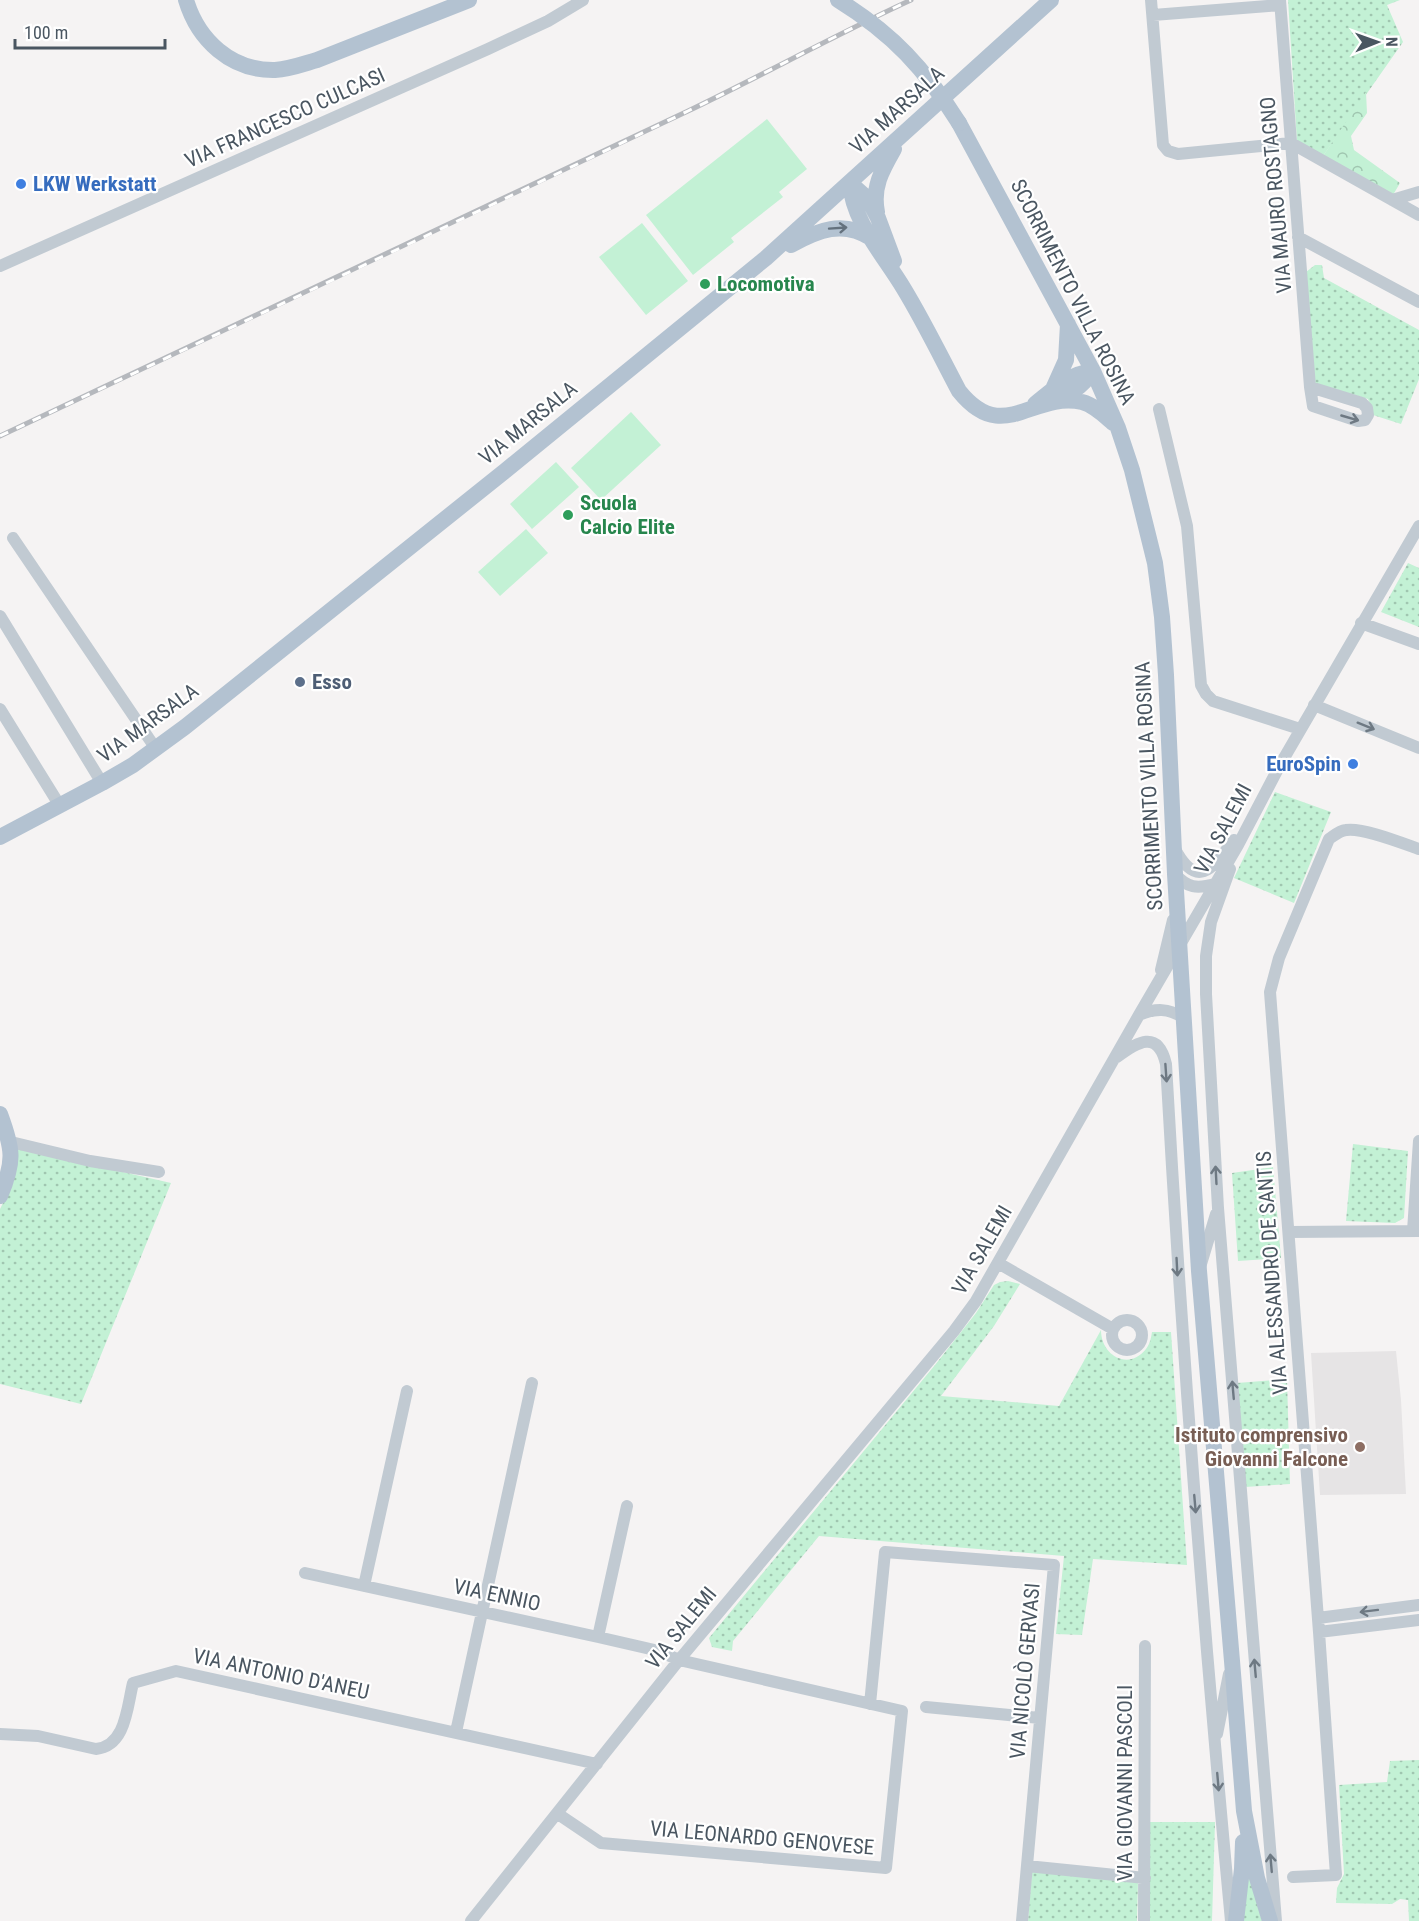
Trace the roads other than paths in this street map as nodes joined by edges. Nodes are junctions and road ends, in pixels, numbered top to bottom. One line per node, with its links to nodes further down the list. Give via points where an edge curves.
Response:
1 (186, 0): 2 (main road, via 200,32 226,57 274,70 317,60)
2 (469, 0)
3 (583, 0): 19 (street, VIA FRANCESCO CULCASI, via 538,26)
4 (838, 0): 22 (main road, SCORRIMENTO VILLA ROSINA, bridge, via 888,35 941,94)
5 (1051, 0): 9 (main road, VIA MARSALA)
6 (1151, 0): 8 (street)
7 (1280, 2): 8 (street); 10 (street, VIA MAURO ROSTAGNO)
8 (1153, 15): 10 (street, via 1163,145 1168,151 1178,154)
9 (901, 137): 11 (main road, VIA MARSALA); 15 (main road, via 876,183)
10 (1291, 143): 13 (street); 16 (street, VIA MAURO ROSTAGNO)
11 (850, 183): 15 (main road, via 868,199); 17 (main road, via 857,214); 18 (main road, VIA MARSALA)
12 (1419, 192): 13 (street)
13 (1392, 200): 14 (street)
14 (1419, 215)
15 (878, 218): 20 (main road)
16 (1298, 237): 21 (street); 24 (street, VIA MAURO ROSTAGNO)
17 (871, 238): 18 (main road, one-way to 17, via 828,229 847,227); 20 (main road)
18 (766, 258): 37 (main road, VIA MARSALA)
19 (0, 266)
20 (904, 290): 25 (main road, via 959,391 978,409 1008,416)
21 (1419, 302)
22 (1068, 323): 23 (main road, SCORRIMENTO VILLA ROSINA); 25 (main road, via 1066,360)
23 (1093, 371): 25 (main road, via 1066,379); 27 (main road, SCORRIMENTO VILLA ROSINA)
24 (1310, 387)
25 (1056, 395): 27 (main road, via 1084,402)
26 (1159, 410): 35 (street, via 1187,526 1201,685 1213,701)
27 (1118, 428): 43 (main road, SCORRIMENTO VILLA ROSINA, via 1155,563 1166,675)
28 (1419, 526): 31 (street, VIA SALEMI)
29 (13, 538): 37 (street)
30 (0, 616): 38 (street)
31 (1361, 623): 32 (street); 33 (street, VIA SALEMI)
32 (1419, 644)
33 (1314, 705): 35 (street, VIA SALEMI); 36 (street, one-way to 36)
34 (0, 709): 39 (street)
35 (1300, 729): 40 (street, VIA SALEMI)
36 (1419, 748)
37 (156, 749): 38 (main road, VIA MARSALA)
38 (102, 783): 39 (main road, VIA MARSALA)
39 (60, 806): 41 (main road, VIA MARSALA)
40 (1250, 820): 42 (street, VIA SALEMI); 43 (street, via 1217,861 1203,871 1186,868)
41 (0, 837)
42 (1238, 845): 46 (street, VIA SALEMI); 57 (street, one-way to 42, via 1206,956 1211,922)
43 (1174, 847): 45 (main road, SCORRIMENTO VILLA ROSINA)
44 (1419, 849): 59 (street, VIA ALESSANDRO DE SANTIS, via 1358,830 1337,833 1329,839 1279,958 1270,992)
45 (1175, 881): 46 (street, via 1196,888); 47 (main road, SCORRIMENTO VILLA ROSINA); 48 (street, via 1168,947)
46 (1215, 884): 47 (street, VIA SALEMI)
47 (1180, 946): 48 (street, VIA SALEMI); 50 (main road, SCORRIMENTO VILLA ROSINA)
48 (1153, 991): 49 (street, VIA SALEMI)
49 (1139, 1015): 50 (street, via 1166,1009); 51 (street, VIA SALEMI)
50 (1184, 1018): 61 (main road, SCORRIMENTO VILLA ROSINA)
51 (1113, 1060): 60 (street, VIA SALEMI); 83 (street, one-way to 83, via 1145,1041 1163,1051 1166,1064 1179,1304)
52 (0, 1114): 54 (main road)
53 (1419, 1141): 58 (street)
54 (10, 1143): 55 (street); 56 (main road, via 11,1158)
55 (159, 1172)
56 (0, 1196)
57 (1218, 1208): 61 (street); 96 (street, one-way to 57)
58 (1416, 1231): 59 (street)
59 (1289, 1232): 70 (street, VIA ALESSANDRO DE SANTIS)
60 (998, 1263): 62 (street); 75 (street, VIA SALEMI, via 954,1331)
61 (1199, 1271): 76 (main road, SCORRIMENTO VILLA ROSINA)
62 (1113, 1329)
63 (532, 1383): 69 (street)
64 (407, 1391): 67 (street)
65 (627, 1506): 73 (street)
66 (305, 1573): 67 (street, VIA ENNIO)
67 (364, 1586): 69 (street, VIA ENNIO)
68 (1419, 1605): 70 (street, one-way to 70)
69 (482, 1611): 73 (street, VIA ENNIO); 81 (street)
70 (1318, 1618): 72 (street, VIA ALESSANDRO DE SANTIS)
71 (1419, 1620): 72 (street)
72 (1320, 1632): 88 (street, VIA ALESSANDRO DE SANTIS, via 1336,1875)
73 (598, 1637): 75 (street, VIA ENNIO, via 659,1651)
74 (1145, 1646): 89 (street, VIA GIOVANNI PASCOLI)
75 (679, 1660): 77 (street, VIA ENNIO); 84 (street, VIA SALEMI)
76 (1232, 1661): 83 (street); 85 (main road, SCORRIMENTO VILLA ROSINA)
77 (870, 1704): 79 (street, VIA ENNIO); 80 (street, VIA NICOLÒ GERVASI, via 885,1552 1054,1565)
78 (926, 1707): 80 (street)
79 (902, 1711): 86 (street, VIA LEONARDO GENOVESE, via 886,1868 601,1843)
80 (1040, 1718): 87 (street, VIA NICOLÒ GERVASI)
81 (456, 1732): 82 (street, VIA ANTONIO D'ANEU, via 176,1671 133,1683 121,1733 105,1748 38,1736); 84 (street, VIA ANTONIO D'ANEU)
82 (0, 1734)
83 (1215, 1748): 93 (street, one-way to 93)
84 (597, 1764): 86 (street, VIA SALEMI)
85 (1244, 1811): 94 (main road); 95 (main road)
86 (558, 1814): 90 (street, VIA SALEMI)
87 (1027, 1866): 89 (street); 91 (street, VIA NICOLÒ GERVASI)
88 (1293, 1877)
89 (1145, 1878): 92 (street, VIA GIOVANNI PASCOLI)
90 (471, 1921)
91 (1022, 1921)
92 (1144, 1921)
93 (1231, 1921)
94 (1236, 1921)
95 (1270, 1921)
96 (1276, 1921)

